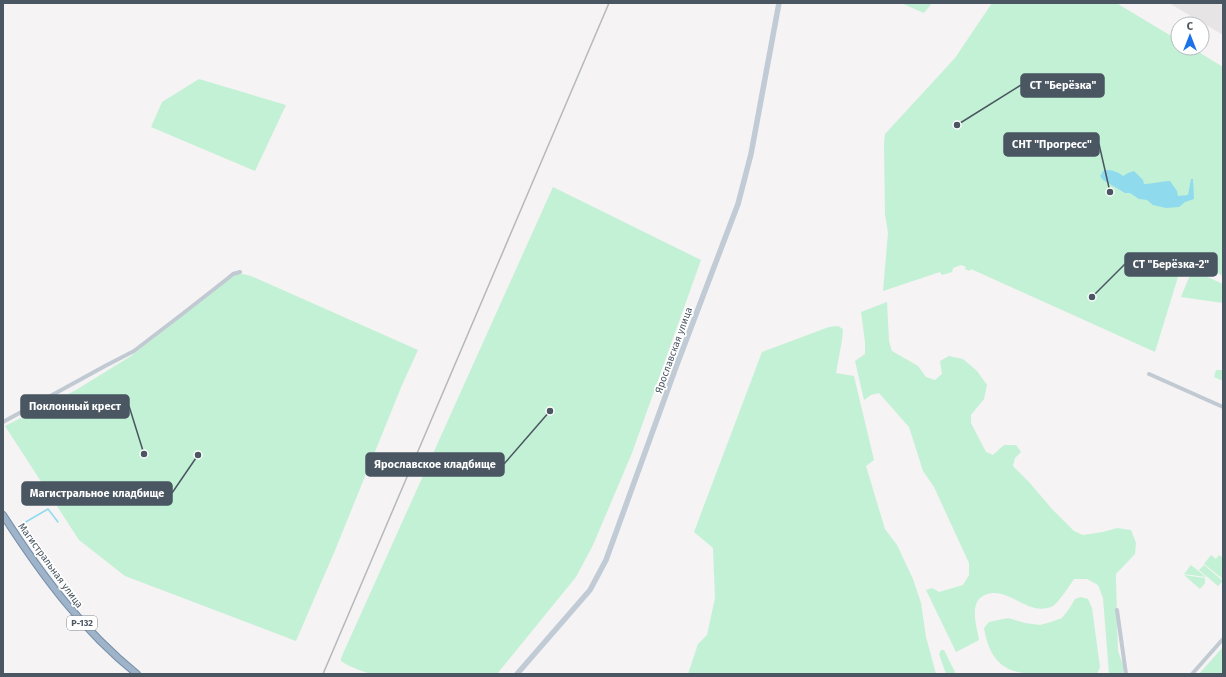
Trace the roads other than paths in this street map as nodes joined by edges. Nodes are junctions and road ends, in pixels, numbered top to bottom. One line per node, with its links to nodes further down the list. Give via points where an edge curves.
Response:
1 (779, 3): 10 (main road, Ярославская улица, via 738,204 606,560 590,590)
2 (240, 272): 5 (street, via 233,274 134,351)
3 (1149, 374): 4 (street)
4 (1223, 407)
5 (3, 422)
6 (3, 515): 9 (highway, Магистральная улица / Р-132, via 74,614)
7 (1117, 610): 11 (street)
8 (1223, 639): 12 (street)
9 (137, 674)
10 (517, 674)
11 (1126, 674)
12 (1192, 674)

